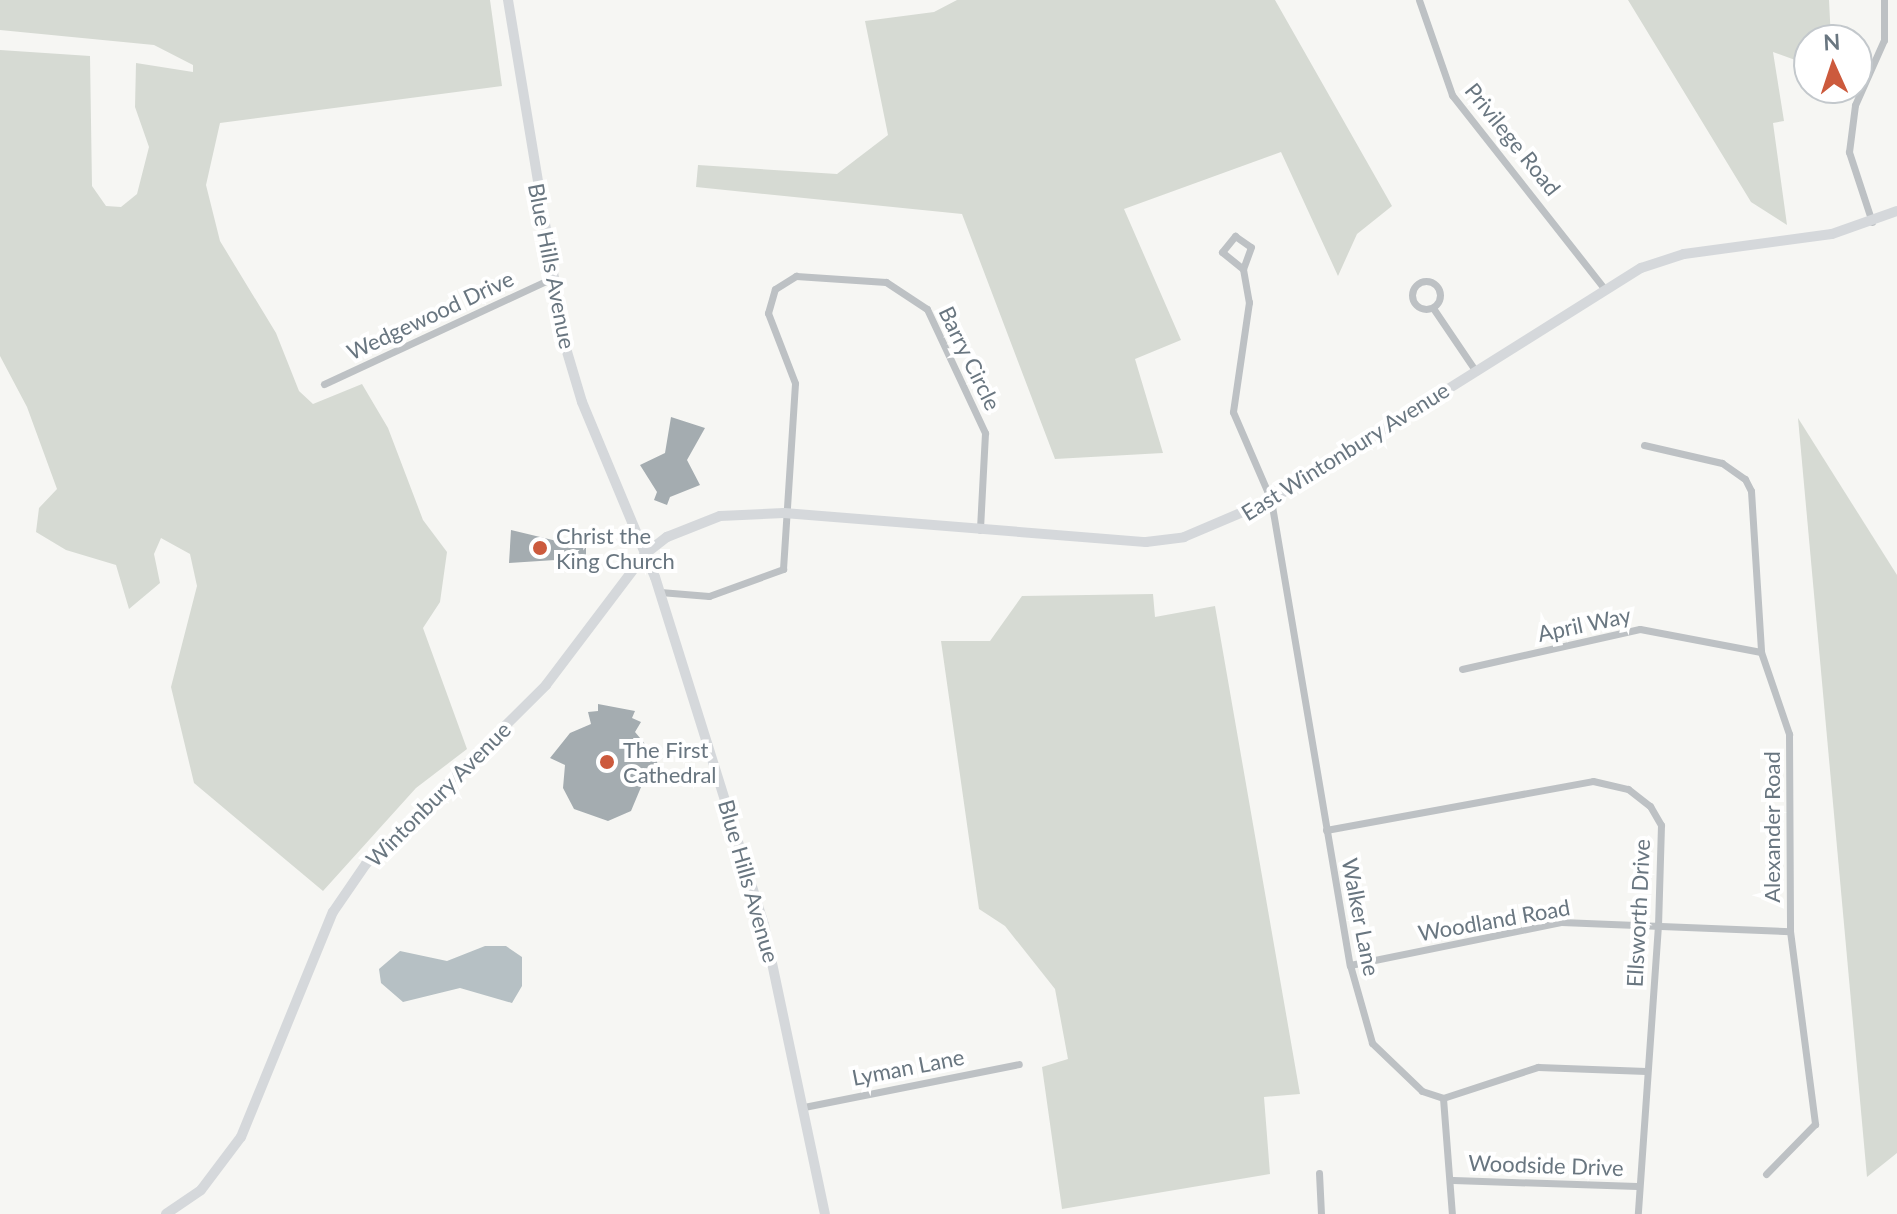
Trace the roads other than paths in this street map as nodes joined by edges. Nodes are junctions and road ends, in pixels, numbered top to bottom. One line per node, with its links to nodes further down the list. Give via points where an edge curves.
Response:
1 (508, 0): 7 (main road, Blue Hills Avenue)
2 (1419, 0): 8 (street, Privilege Road, via 1452,95)
3 (1884, 0): 5 (street, via 1884,40 1850,128 1853,175)
4 (1897, 211): 5 (main road, East Wintonbury Avenue)
5 (1872, 222): 8 (main road, East Wintonbury Avenue, via 1797,241 1684,254)
6 (1243, 269): 6 (street, Walker Lane, via 1251,247 1235,236 1222,252); 13 (street, Walker Lane, via 1249,302 1233,412)
7 (552, 278): 11 (street, Wedgewood Drive); 16 (main road, Blue Hills Avenue, via 582,402)
8 (1604, 288): 10 (main road, East Wintonbury Avenue)
9 (1433, 308): 9 (street, via 1439,288 1420,282 1413,301); 10 (street)
10 (1475, 370): 13 (main road, East Wintonbury Avenue)
11 (324, 384)
12 (1644, 445): 18 (street, Alexander Road, via 1722,463 1745,479)
13 (1271, 500): 15 (main road, East Wintonbury Avenue, via 1211,528 1146,542); 20 (street, Walker Lane)
14 (784, 513): 15 (main road, East Wintonbury Avenue); 15 (street, Barry Circle, via 795,383 769,325 771,296 782,282 802,275 878,281 906,291 927,309 982,422 986,448); 16 (main road, East Wintonbury Avenue, via 706,520); 17 (street, via 786,560 777,573 709,596)
15 (980, 530)
16 (645, 554): 17 (main road, Blue Hills Avenue); 32 (main road, Wintonbury Avenue, via 546,685 366,864 333,912 241,1137 201,1190)
17 (660, 592): 27 (main road, Blue Hills Avenue, via 764,925)
18 (1761, 652): 19 (street, April Way, via 1640,629); 22 (street, Alexander Road, via 1789,734)
19 (1462, 669)
20 (1326, 830): 21 (street, Ellsworth Drive, via 1593,781 1628,789 1661,825); 23 (street, Walker Lane)
21 (1658, 925): 22 (street, Woodland Road); 23 (street, Woodland Road, via 1561,922); 25 (street, Ellsworth Drive)
22 (1790, 931): 29 (street, Alexander Road, via 1815,1124)
23 (1350, 965): 26 (street, Walker Lane, via 1372,1043 1412,1083)
24 (1019, 1064): 27 (street, Lyman Lane)
25 (1646, 1071): 26 (street, via 1538,1067); 31 (street, Ellsworth Drive)
26 (1443, 1098): 30 (street)
27 (804, 1107): 33 (main road, Blue Hills Avenue)
28 (1319, 1173): 34 (street)
29 (1766, 1174)
30 (1453, 1180): 31 (street, Woodside Drive); 35 (street)
31 (1637, 1186): 36 (street, Ellsworth Drive)
32 (166, 1214)
33 (825, 1214)
34 (1321, 1214)
35 (1452, 1214)
36 (1638, 1214)

